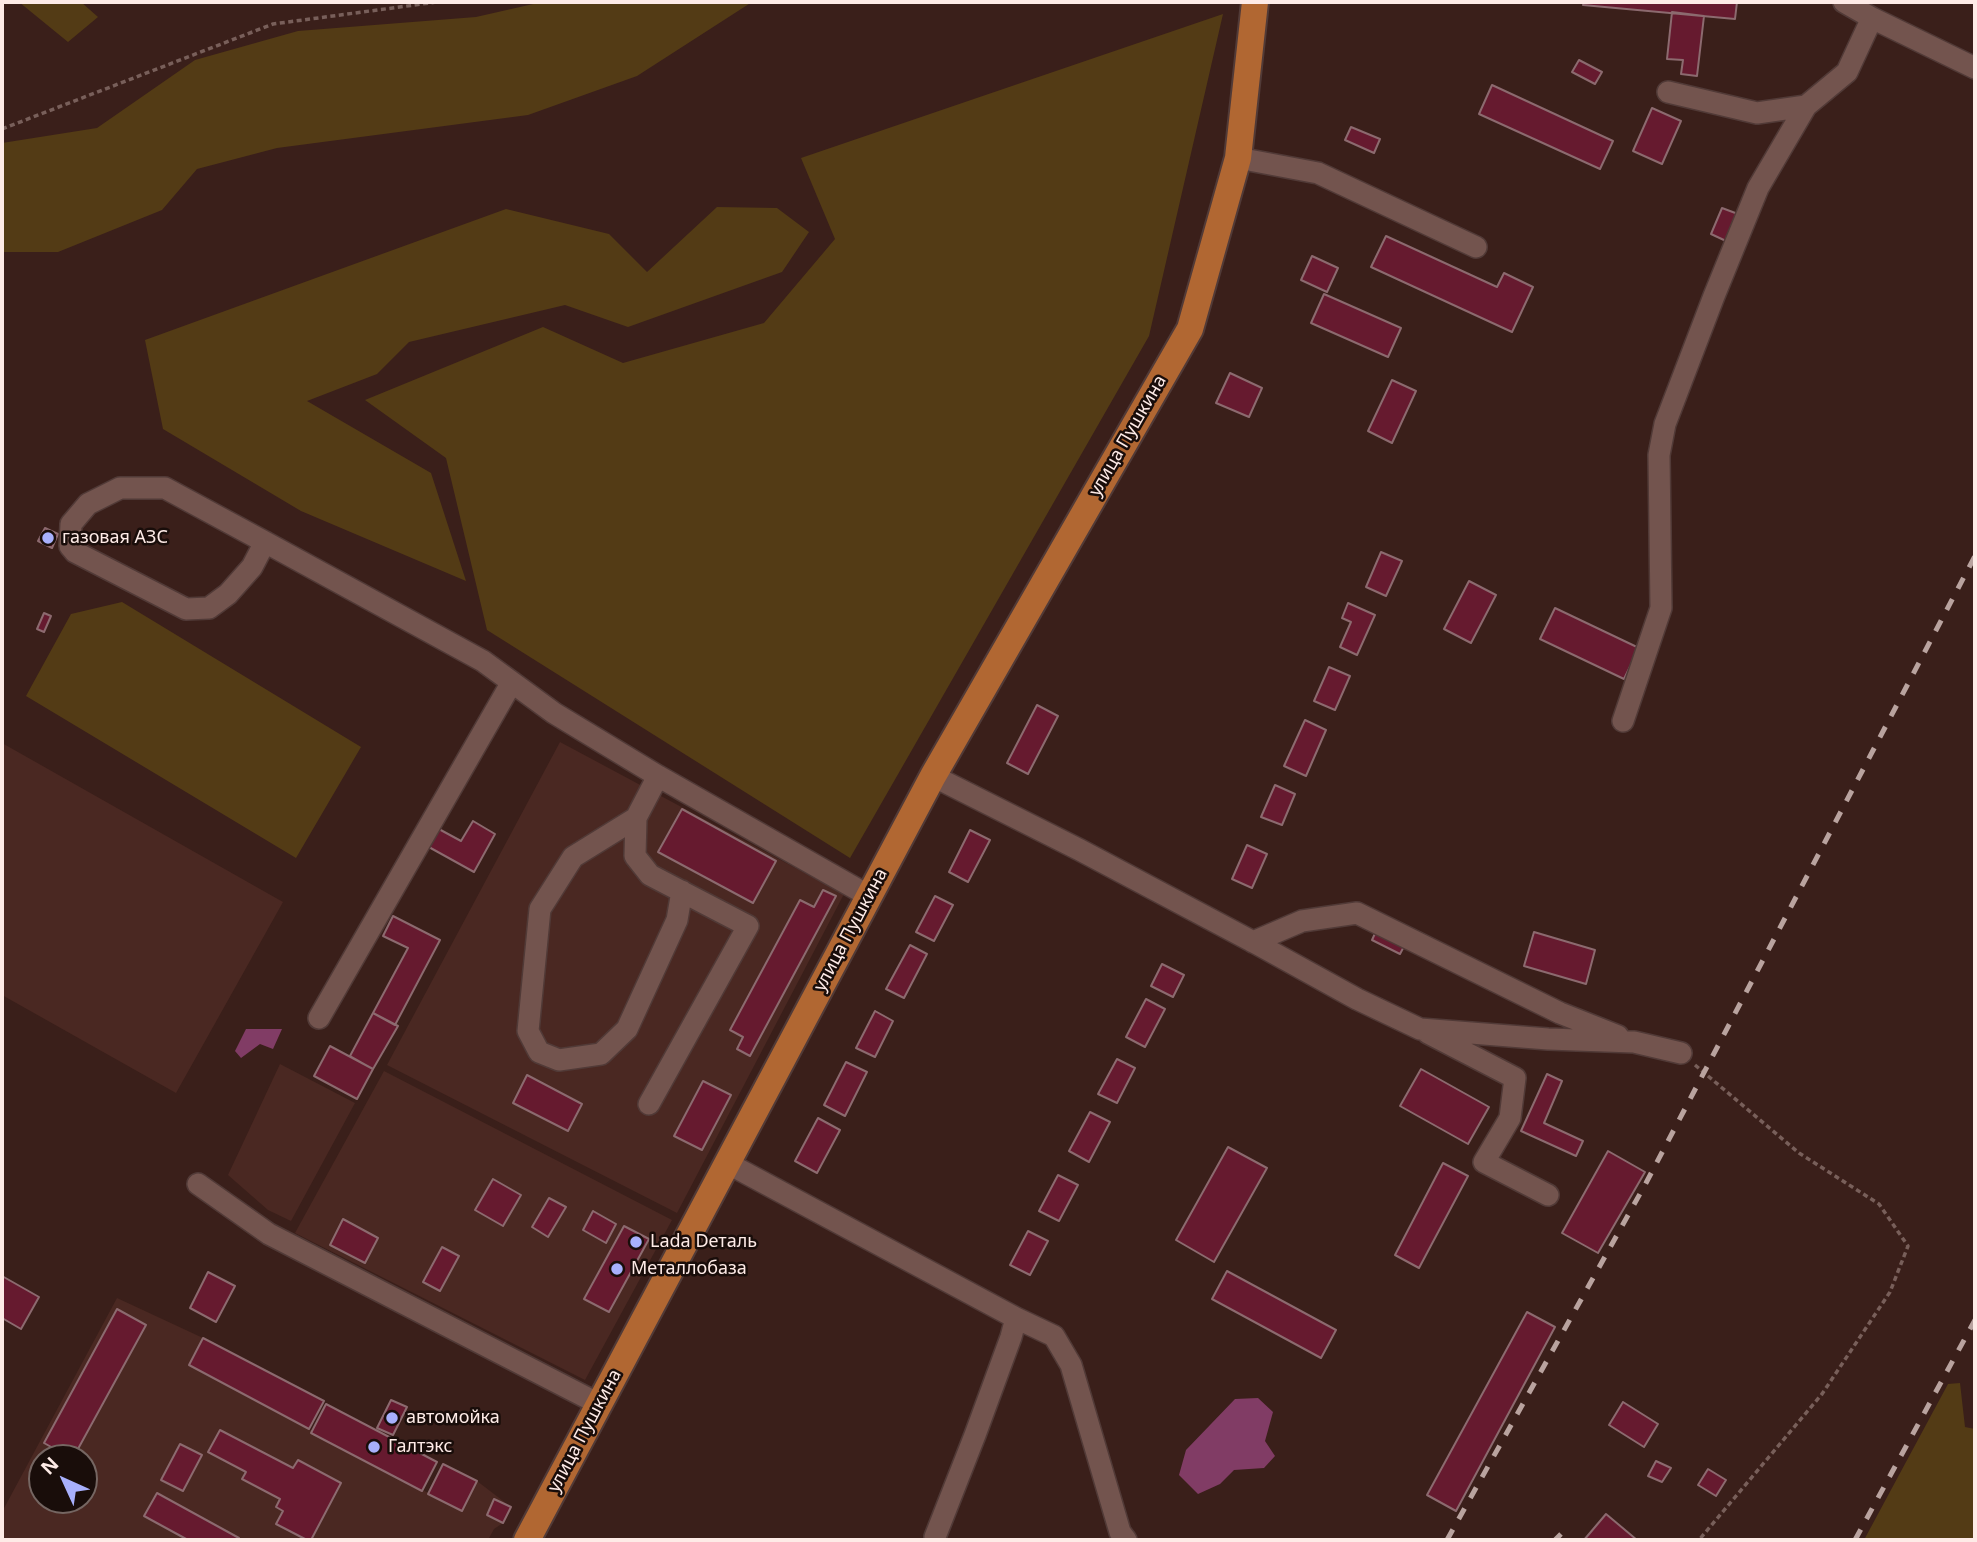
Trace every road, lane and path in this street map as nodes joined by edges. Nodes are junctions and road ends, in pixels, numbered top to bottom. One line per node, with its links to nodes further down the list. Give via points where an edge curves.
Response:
1 (437, 2): 8 (path, via 274,24)
2 (1255, 2): 9 (main road, улица Пушкина)
3 (1844, 2): 4 (lane)
4 (1872, 18): 5 (lane); 7 (lane, via 1847,72)
5 (1975, 68)
6 (1668, 92): 7 (lane, via 1757,113)
7 (1806, 106): 13 (lane, via 1758,188 1665,424 1658,455 1661,608)
8 (2, 129)
9 (1238, 158): 10 (lane, via 1318,173); 15 (main road, улица Пушкина, via 1190,329)
10 (1476, 247)
11 (265, 542): 11 (lane, via 166,488 120,488 88,504 71,524 70,545 75,552 186,609 209,608 228,594 252,567); 12 (lane, via 483,661)
12 (512, 682): 14 (lane); 20 (lane)
13 (1623, 720)
14 (658, 776): 16 (lane); 18 (lane)
15 (933, 776): 18 (main road, улица Пушкина); 19 (lane)
16 (636, 818): 17 (lane, via 635,856 650,875); 17 (lane, via 573,856 540,909 528,1031 539,1052 559,1060 601,1054 626,1029 677,920)
17 (682, 891): 24 (lane, via 748,926)
18 (869, 895): 25 (main road, улица Пушкина)
19 (1253, 942): 21 (lane); 22 (lane, via 1303,921 1357,913 1560,1013)
20 (319, 1018)
21 (1420, 1028): 22 (lane); 27 (lane, via 1516,1078 1510,1118 1484,1162)
22 (1634, 1042): 23 (lane)
23 (1681, 1054): 33 (path, via 1799,1153 1879,1204 1908,1246 1890,1292 1822,1394)
24 (649, 1104)
25 (727, 1163): 28 (lane); 29 (main road, улица Пушкина)
26 (198, 1184): 29 (lane, via 269,1234)
27 (1548, 1195)
28 (1016, 1318): 30 (lane); 32 (lane, via 1054,1336 1071,1365)
29 (599, 1404): 31 (main road, улица Пушкина)
30 (935, 1537)
31 (527, 1540)
32 (1126, 1540)
33 (1699, 1540)

